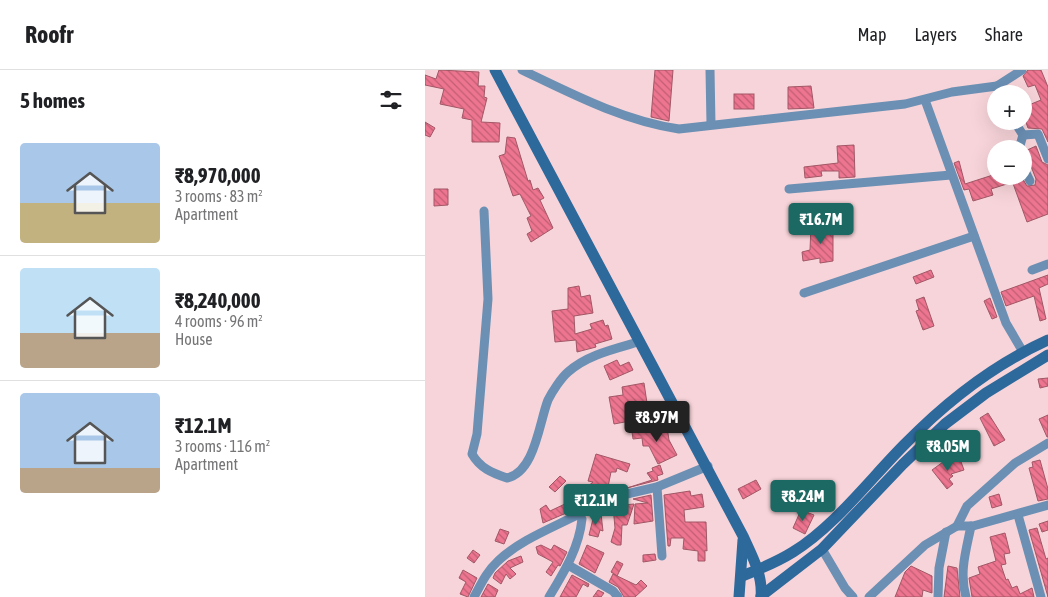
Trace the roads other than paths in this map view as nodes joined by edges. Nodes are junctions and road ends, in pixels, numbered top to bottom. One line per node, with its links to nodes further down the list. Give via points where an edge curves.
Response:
1 (495, 70): 21 (street)
2 (521, 70): 8 (street, via 610,110 656,126 679,129)
3 (711, 70): 8 (street)
4 (1022, 70): 5 (street)
5 (1004, 85)
6 (987, 90): 7 (street, via 952,92)
7 (925, 100): 8 (street); 13 (street)
8 (711, 124)
9 (1020, 130): 10 (street)
10 (1023, 135): 11 (street); 12 (street, via 1038,134)
11 (1022, 140)
12 (1048, 159)
13 (951, 175): 14 (street); 16 (street)
14 (789, 189)
15 (484, 211): 21 (street, via 488,299 477,434 472,454 477,463 493,474 507,478 521,472 549,399 567,372 597,354)
16 (974, 236): 19 (street); 22 (street, via 1006,323)
17 (1048, 264): 18 (street)
18 (1032, 270)
19 (804, 293)
20 (1048, 340): 22 (street)
21 (638, 342): 25 (street)
22 (1023, 352): 37 (street, via 954,399 817,534 795,551)
23 (1048, 356): 34 (street, via 985,393 945,424)
24 (1048, 443): 30 (street, via 1015,463 972,501)
25 (708, 466): 26 (street); 33 (street)
26 (657, 487): 28 (street, via 605,498); 35 (street)
27 (1048, 505): 29 (street)
28 (579, 514): 36 (street, via 581,531); 39 (street, via 513,549 487,573)
29 (1018, 515): 31 (street); 48 (street)
30 (957, 526): 31 (street); 32 (street)
31 (971, 526): 47 (street, via 962,565)
32 (946, 532): 45 (street, via 925,545); 46 (street, via 939,568)
33 (743, 536): 37 (street); 38 (street)
34 (822, 549): 43 (street); 44 (street)
35 (662, 556)
36 (568, 566): 40 (street); 41 (street)
37 (758, 570): 38 (street); 43 (street)
38 (742, 576): 42 (street)
39 (474, 597)
40 (549, 597)
41 (618, 597)
42 (739, 597)
43 (761, 597)
44 (853, 597)
45 (869, 597)
46 (938, 597)
47 (966, 597)
48 (1041, 597)

